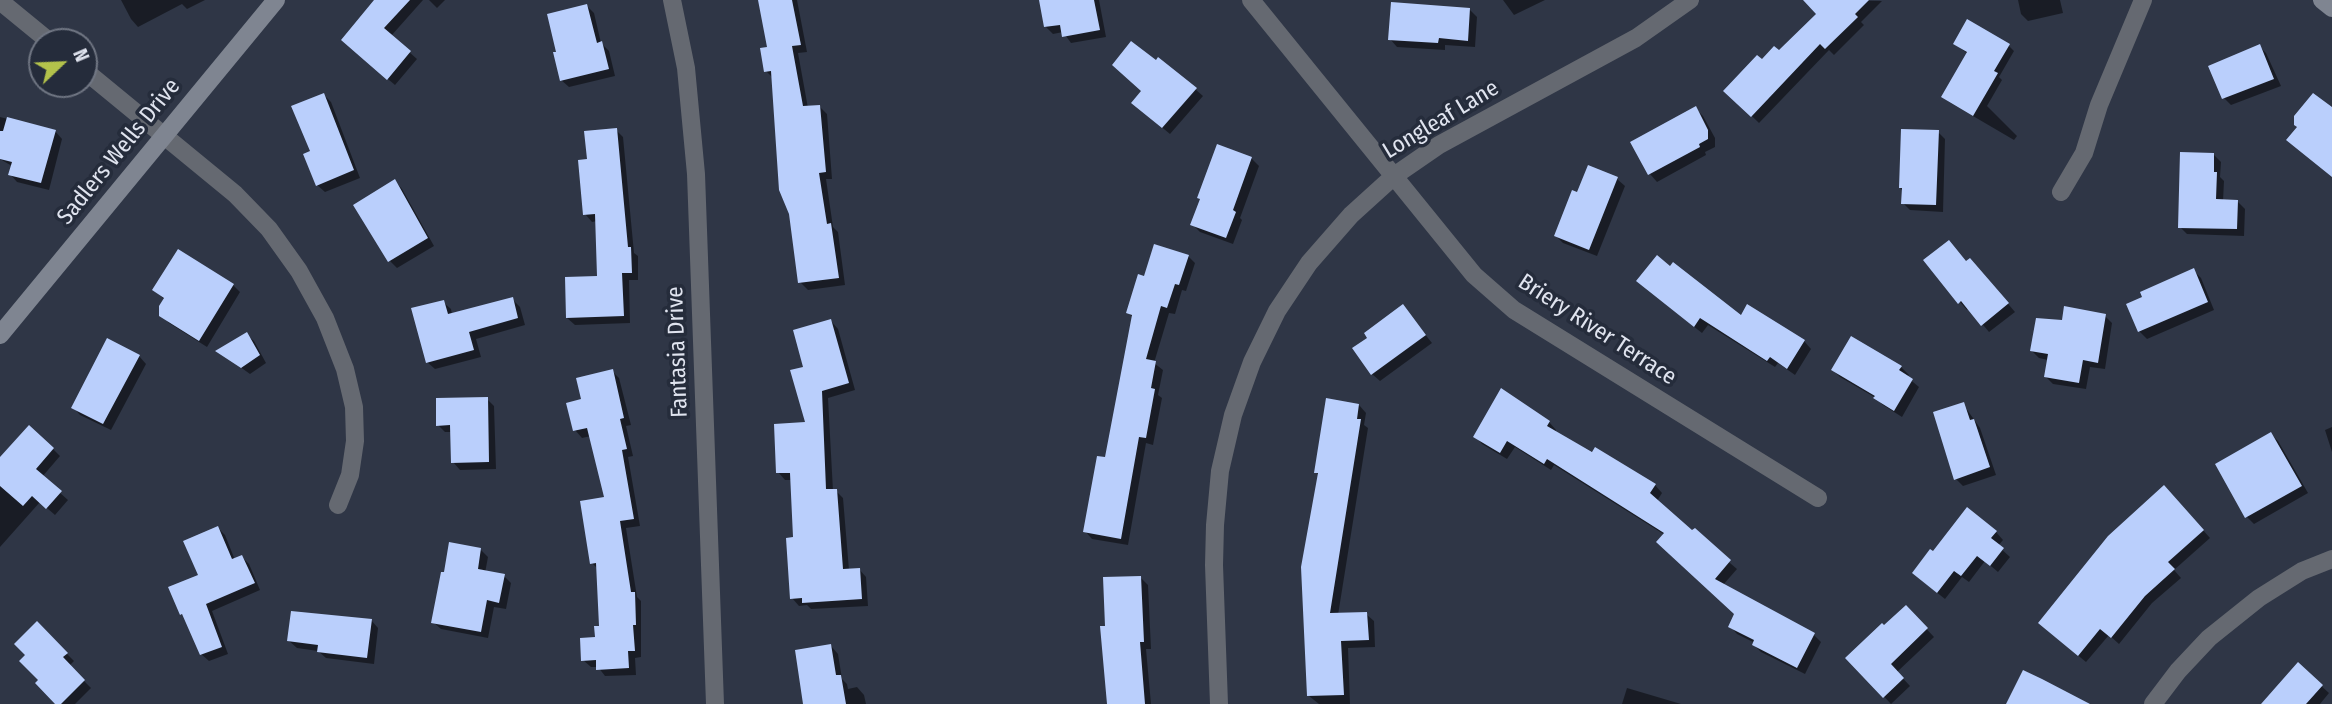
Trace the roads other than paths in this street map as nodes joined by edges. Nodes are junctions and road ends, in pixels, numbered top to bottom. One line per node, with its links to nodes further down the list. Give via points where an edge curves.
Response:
1 (276, 0): 11 (street, Sadlers Wells Drive)
2 (673, 0): 18 (street, Fantasia Drive, via 687,68 696,174)
3 (1251, 0): 12 (street, Briery River Terrace)
4 (1690, 0): 12 (street, Longleaf Lane, via 1636,38 1439,145)
5 (2143, 0): 13 (street, via 2084,153)
6 (2322, 0): 8 (street)
7 (0, 1): 9 (street)
8 (2332, 8)
9 (33, 28)
10 (98, 81): 11 (street)
11 (164, 135): 14 (street, Sadlers Wells Drive); 16 (street, via 269,229 326,318 354,407 350,475)
12 (1394, 176): 15 (street, Briery River Terrace, via 1474,275 1514,310); 19 (street, Longleaf Lane, via 1351,215 1309,263 1252,362 1233,415 1220,471 1215,525)
13 (2061, 192)
14 (0, 335)
15 (1818, 498)
16 (338, 505)
17 (2332, 559): 20 (street, via 2302,571 2259,598 2209,638)
18 (715, 704)
19 (1219, 704)
20 (2153, 704)

